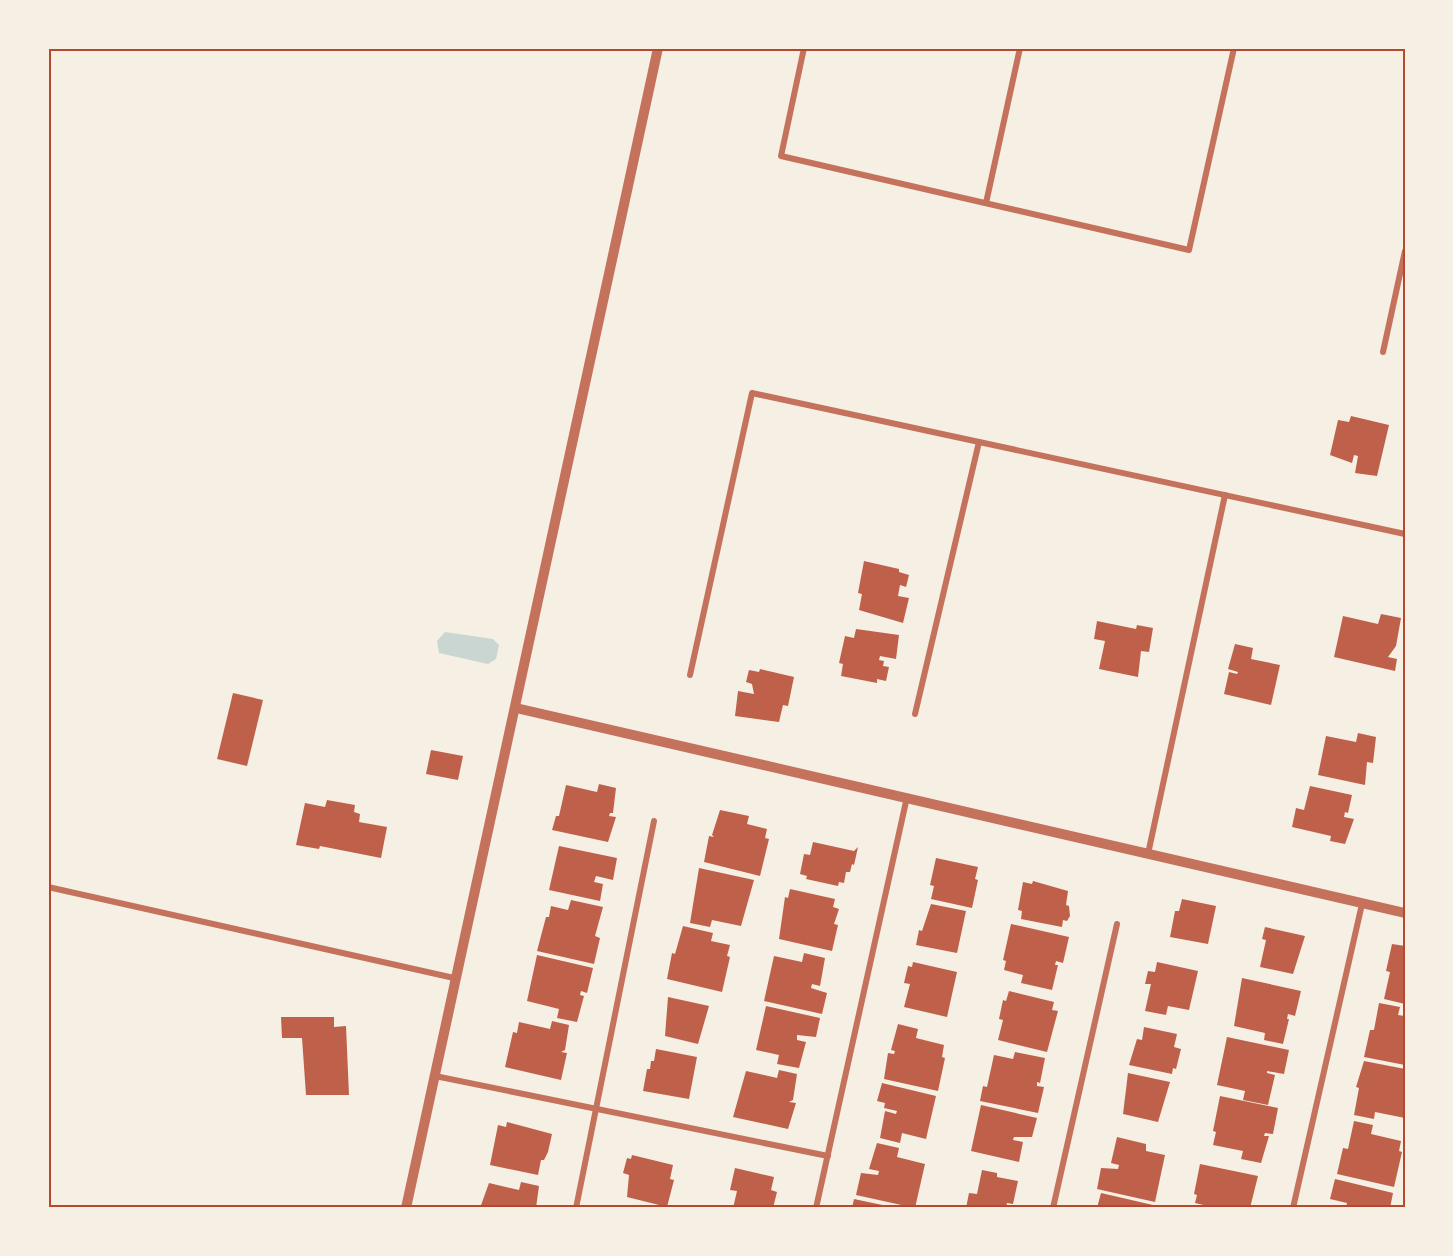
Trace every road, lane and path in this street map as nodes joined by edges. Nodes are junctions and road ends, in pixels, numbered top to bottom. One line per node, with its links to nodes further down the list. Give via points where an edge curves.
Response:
1 (658, 48): 12 (street)
2 (804, 48): 5 (street, via 781,156)
3 (1020, 48): 5 (street)
4 (1234, 48): 5 (street, via 1189,250)
5 (986, 203)
6 (1405, 251): 7 (street)
7 (1383, 352)
8 (980, 442): 9 (street); 11 (street, via 752,393); 13 (street)
9 (1225, 495): 10 (street); 16 (street)
10 (1405, 534)
11 (690, 675)
12 (516, 708): 14 (street); 21 (street)
13 (915, 714)
14 (907, 797): 16 (street); 24 (street)
15 (654, 821): 23 (street)
16 (1148, 854): 18 (street)
17 (48, 887): 21 (street)
18 (1362, 904): 19 (street); 29 (street)
19 (1405, 913)
20 (1117, 924): 28 (street)
21 (454, 978): 22 (street)
22 (435, 1076): 23 (street); 25 (street)
23 (596, 1110): 24 (street); 26 (street)
24 (828, 1156): 27 (street)
25 (406, 1208)
26 (576, 1208)
27 (816, 1208)
28 (1053, 1208)
29 (1293, 1208)

